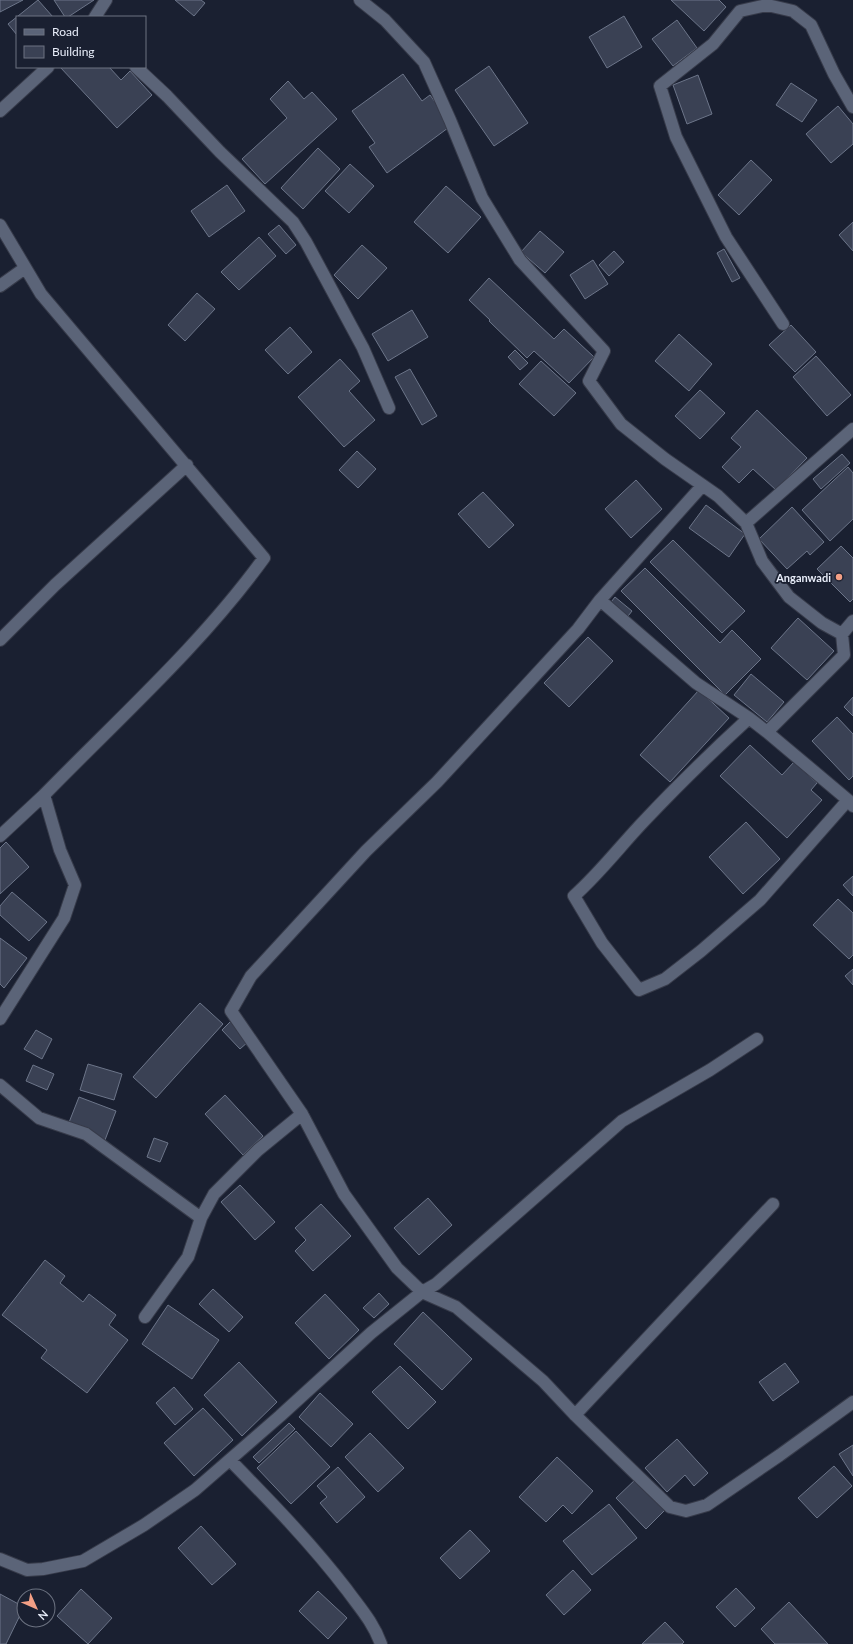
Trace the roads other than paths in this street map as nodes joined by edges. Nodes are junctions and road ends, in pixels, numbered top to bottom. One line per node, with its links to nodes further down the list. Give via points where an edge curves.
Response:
1 (106, 0): 3 (street)
2 (360, 0): 15 (street, via 385,20 424,62 482,198 520,260 604,351 589,381 621,424)
3 (96, 16)
4 (47, 68): 7 (street)
5 (137, 68): 12 (street, via 293,222 363,348)
6 (853, 107): 11 (street, via 811,25 793,12 767,5 740,12 713,44 660,86 676,137 726,237)
7 (0, 111)
8 (0, 225): 9 (street)
9 (25, 268): 10 (street); 14 (street, via 41,294)
10 (0, 286)
11 (783, 324)
12 (389, 408)
13 (853, 429): 16 (street)
14 (187, 465): 20 (street, via 55,585); 23 (street, via 264,558 238,594 196,641)
15 (702, 486): 16 (street, via 718,496); 17 (street)
16 (746, 523): 19 (street, via 762,561 789,597 822,623)
17 (600, 600): 21 (street, via 696,683); 29 (street, via 578,629 437,782 366,851 251,976 231,1012)
18 (853, 621): 19 (street)
19 (842, 634): 22 (street, via 844,654)
20 (0, 640)
21 (749, 718): 22 (street); 24 (street, via 696,768 574,896 602,943 640,990 665,979 760,900)
22 (767, 732): 24 (street)
23 (44, 795): 25 (street); 26 (street, via 60,850 75,885 64,918)
24 (851, 803)
25 (0, 836)
26 (0, 1019)
27 (757, 1039): 32 (street, via 710,1070 622,1121 436,1284)
28 (0, 1085): 31 (street, via 39,1118 86,1134)
29 (302, 1114): 31 (street, via 258,1150 214,1194); 32 (street, via 344,1194 397,1268)
30 (773, 1204): 35 (street)
31 (200, 1218): 33 (street, via 188,1257)
32 (422, 1292): 35 (street, via 456,1307 543,1382); 36 (street, via 371,1333)
33 (145, 1317)
34 (853, 1402): 35 (street, via 707,1505 686,1511 670,1507)
35 (575, 1415)
36 (230, 1460): 37 (street, via 195,1490 83,1562 27,1570); 38 (street, via 295,1526 328,1566 375,1627)
37 (0, 1559)
38 (381, 1644)

